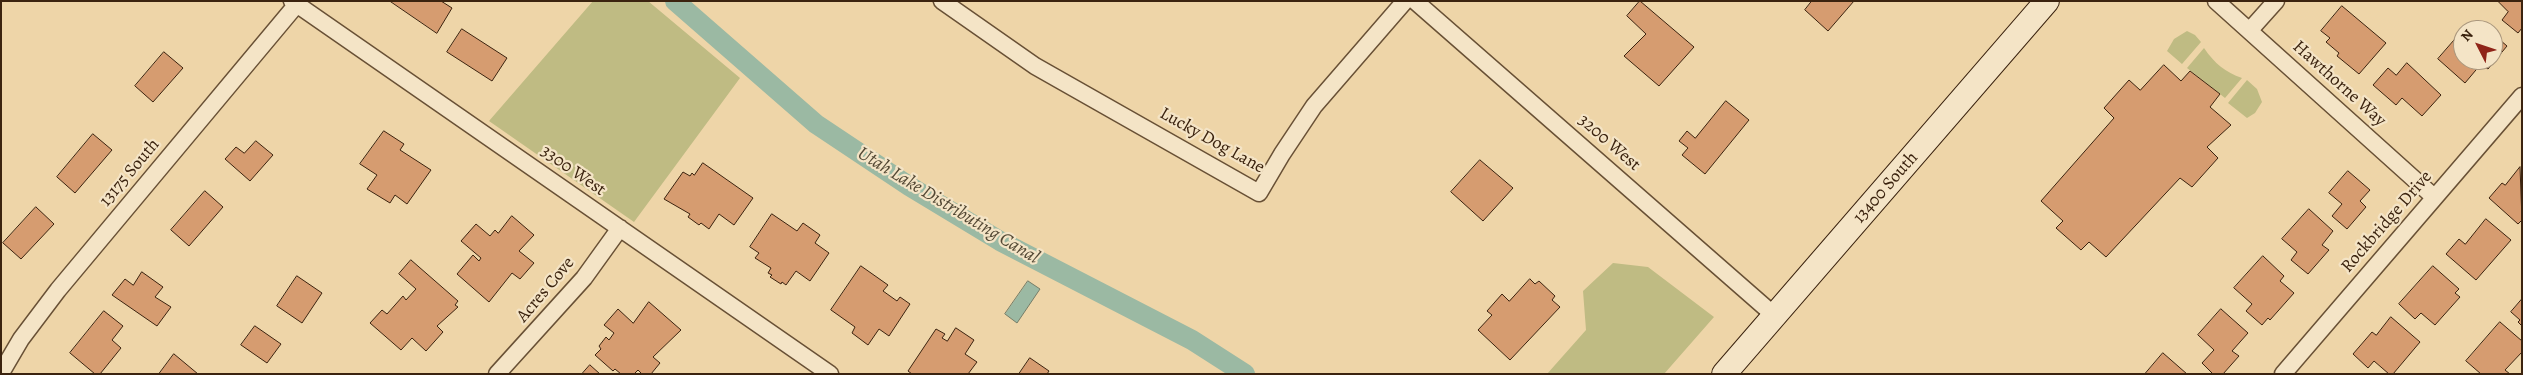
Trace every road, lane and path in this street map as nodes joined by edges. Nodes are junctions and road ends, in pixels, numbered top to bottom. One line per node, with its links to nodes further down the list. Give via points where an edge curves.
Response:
1 (942, 1): 2 (street, Lucky Dog Lane, via 1035,66 1259,193 1314,106)
2 (1405, 1)
3 (1415, 1): 12 (street, 3200 West)
4 (2048, 1): 12 (main road, 13400 South)
5 (2216, 1): 8 (street, Hawthorne Way)
6 (2276, 1): 8 (street)
7 (294, 3): 11 (street, 3300 West); 13 (street, 13175 South, via 58,290)
8 (2250, 30): 10 (street, Hawthorne Way)
9 (2522, 96): 10 (street, Rockbridge Drive)
10 (2434, 197): 17 (street, Rockbridge Drive)
11 (620, 228): 14 (street, Acres Cove, via 584,278); 15 (street, 3300 West)
12 (1775, 316): 16 (main road, 13400 South)
13 (1, 372)
14 (497, 374)
15 (830, 374)
16 (1724, 374)
17 (2283, 374)

